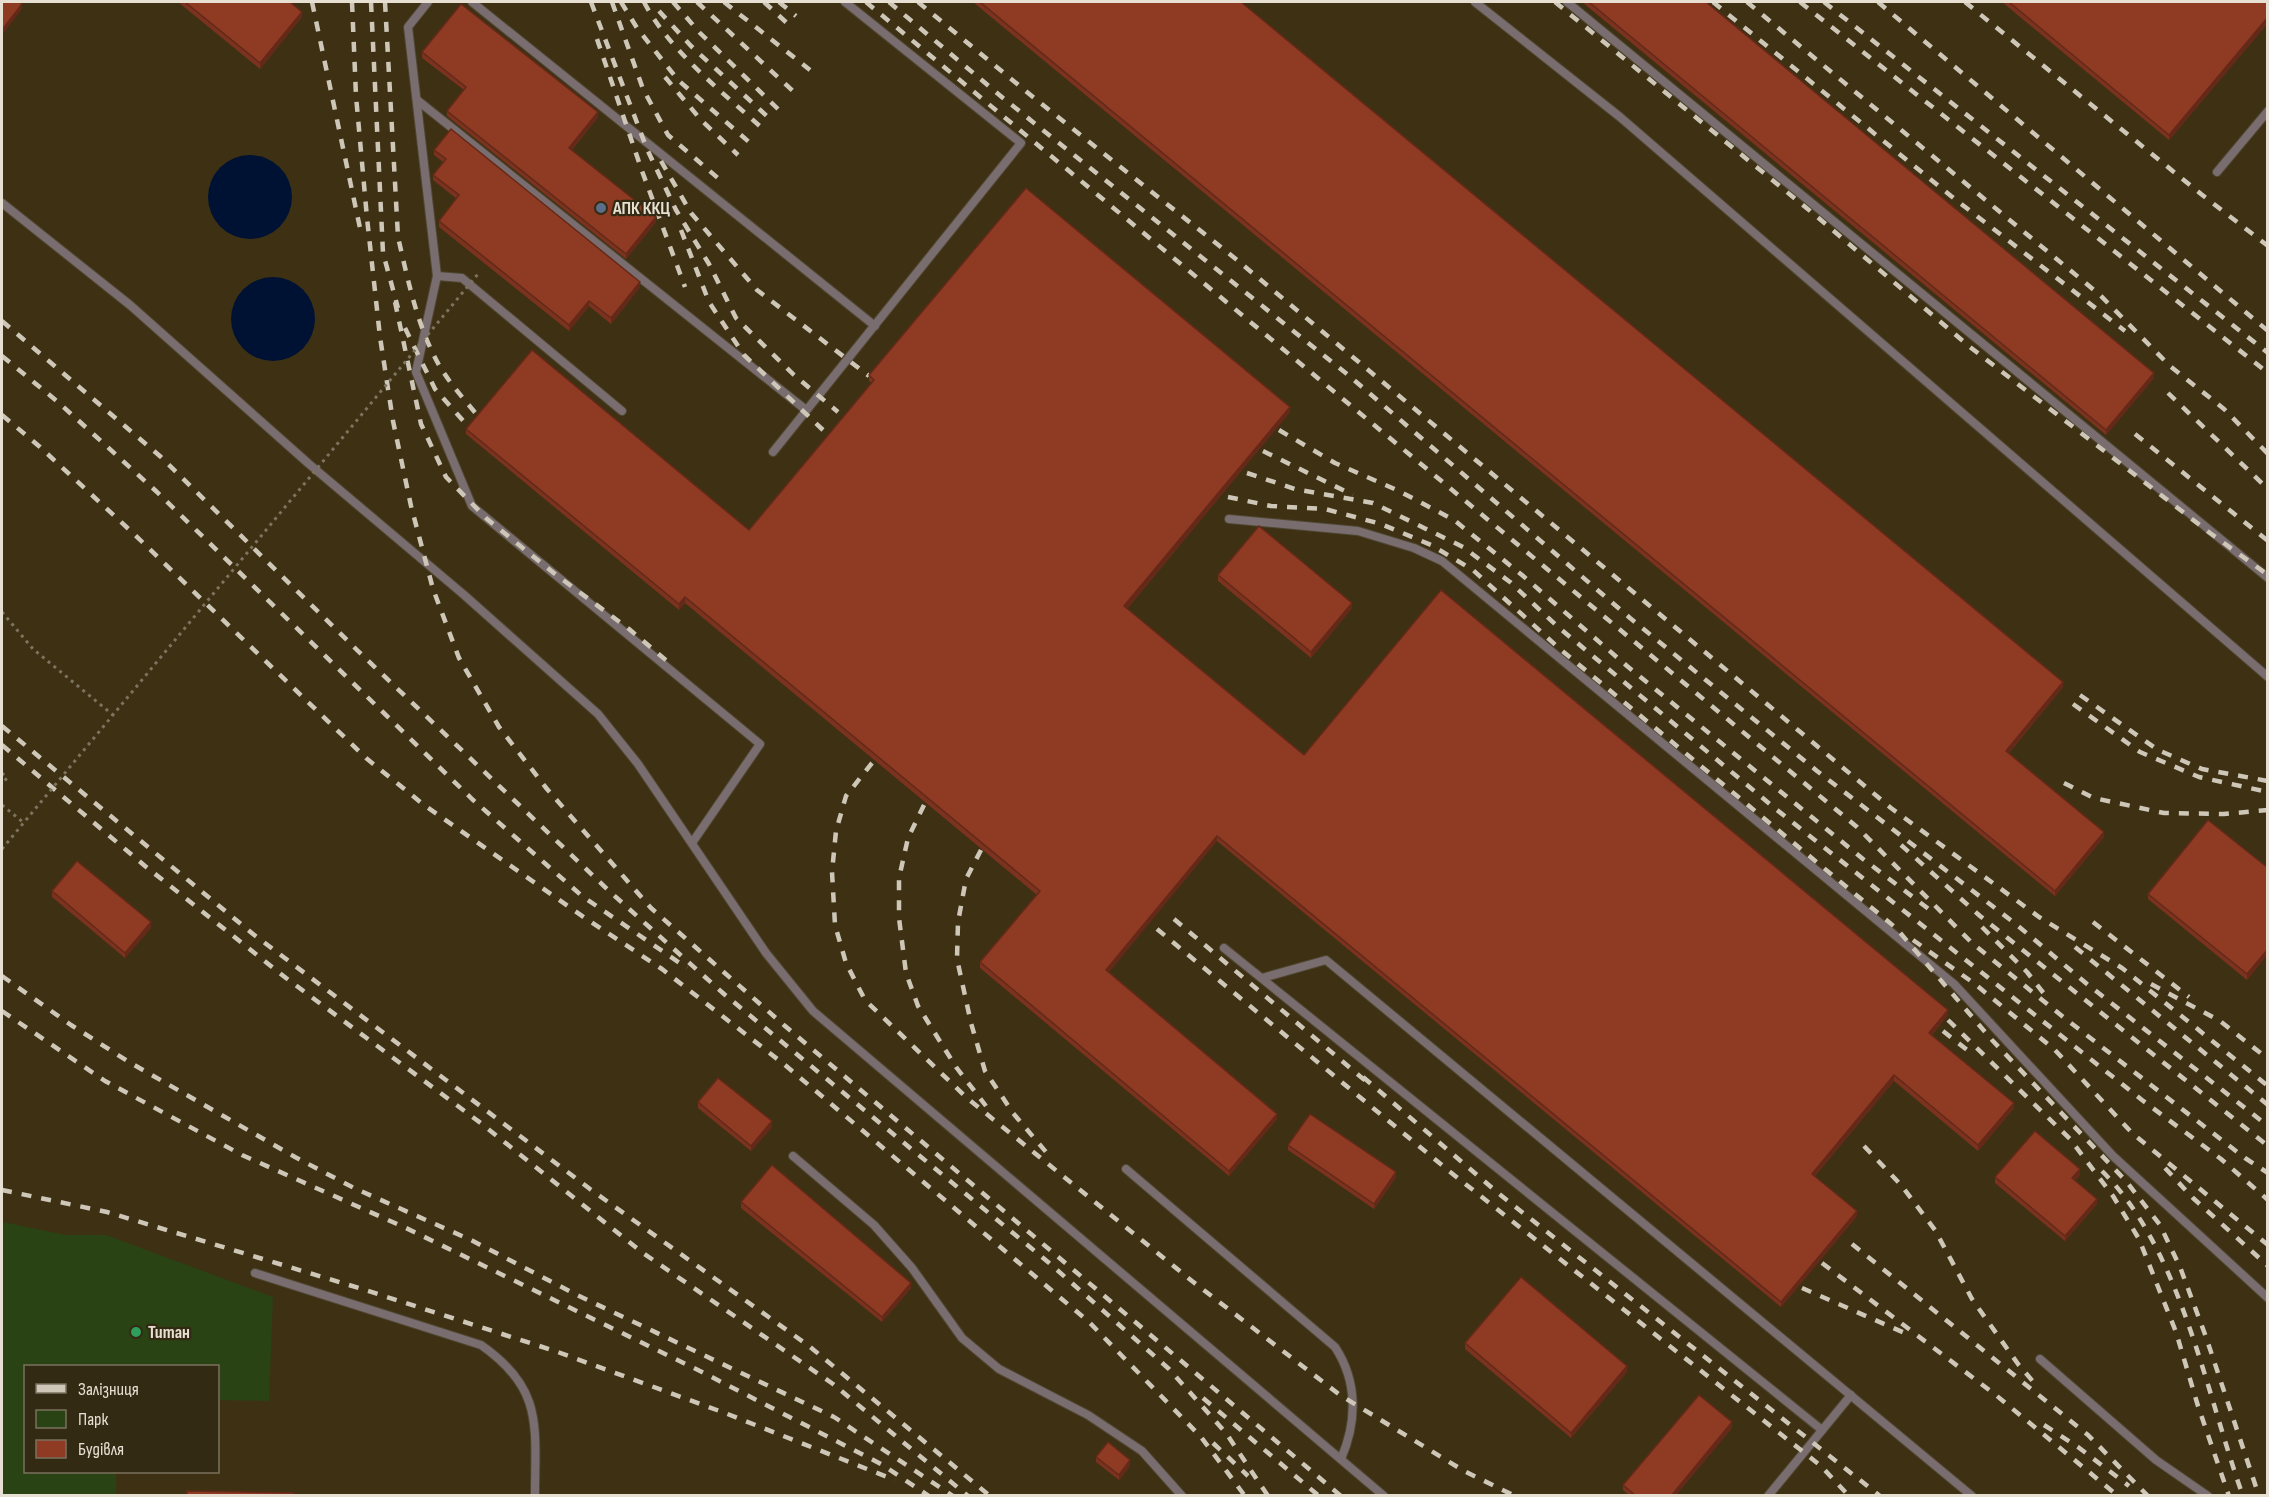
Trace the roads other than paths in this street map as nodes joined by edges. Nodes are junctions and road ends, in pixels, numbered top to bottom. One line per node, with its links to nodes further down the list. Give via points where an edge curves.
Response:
1 (429, 2): 6 (lane, via 408,27)
2 (472, 2): 11 (lane)
3 (845, 2): 11 (lane, via 1021,143)
4 (1475, 2): 17 (lane, via 1620,117)
5 (1567, 2): 16 (lane)
6 (417, 100): 10 (lane); 12 (lane)
7 (2268, 111): 8 (lane)
8 (2217, 172)
9 (2, 203): 18 (lane, via 130,305 598,714 639,764)
10 (437, 276): 13 (lane, via 462,278); 18 (lane, via 416,372 472,506 760,744)
11 (875, 326): 12 (lane)
12 (806, 410): 14 (lane)
13 (622, 411)
14 (772, 452)
15 (1229, 519): 24 (lane, via 1358,531 1442,561 1953,984 2113,1156)
16 (2268, 578)
17 (2268, 677)
18 (692, 843): 28 (lane, via 766,953 813,1011)
19 (1224, 948): 20 (lane)
20 (1262, 978): 26 (lane, via 1326,960); 27 (lane)
21 (793, 1156): 30 (lane, via 874,1225 912,1268 962,1338 999,1369 1088,1415 1142,1451)
22 (1126, 1168): 28 (lane, via 1335,1347 1347,1370 1353,1395 1352,1428)
23 (255, 1273): 29 (lane, via 481,1344 500,1358 519,1379 531,1404)
24 (2268, 1298)
25 (2040, 1359): 34 (lane, via 2156,1460)
26 (1851, 1395): 27 (lane); 33 (lane)
27 (1822, 1430): 32 (lane)
28 (1341, 1459): 31 (lane)
29 (535, 1496)
30 (1182, 1496)
31 (1384, 1496)
32 (1768, 1496)
33 (1972, 1496)
34 (2208, 1496)

